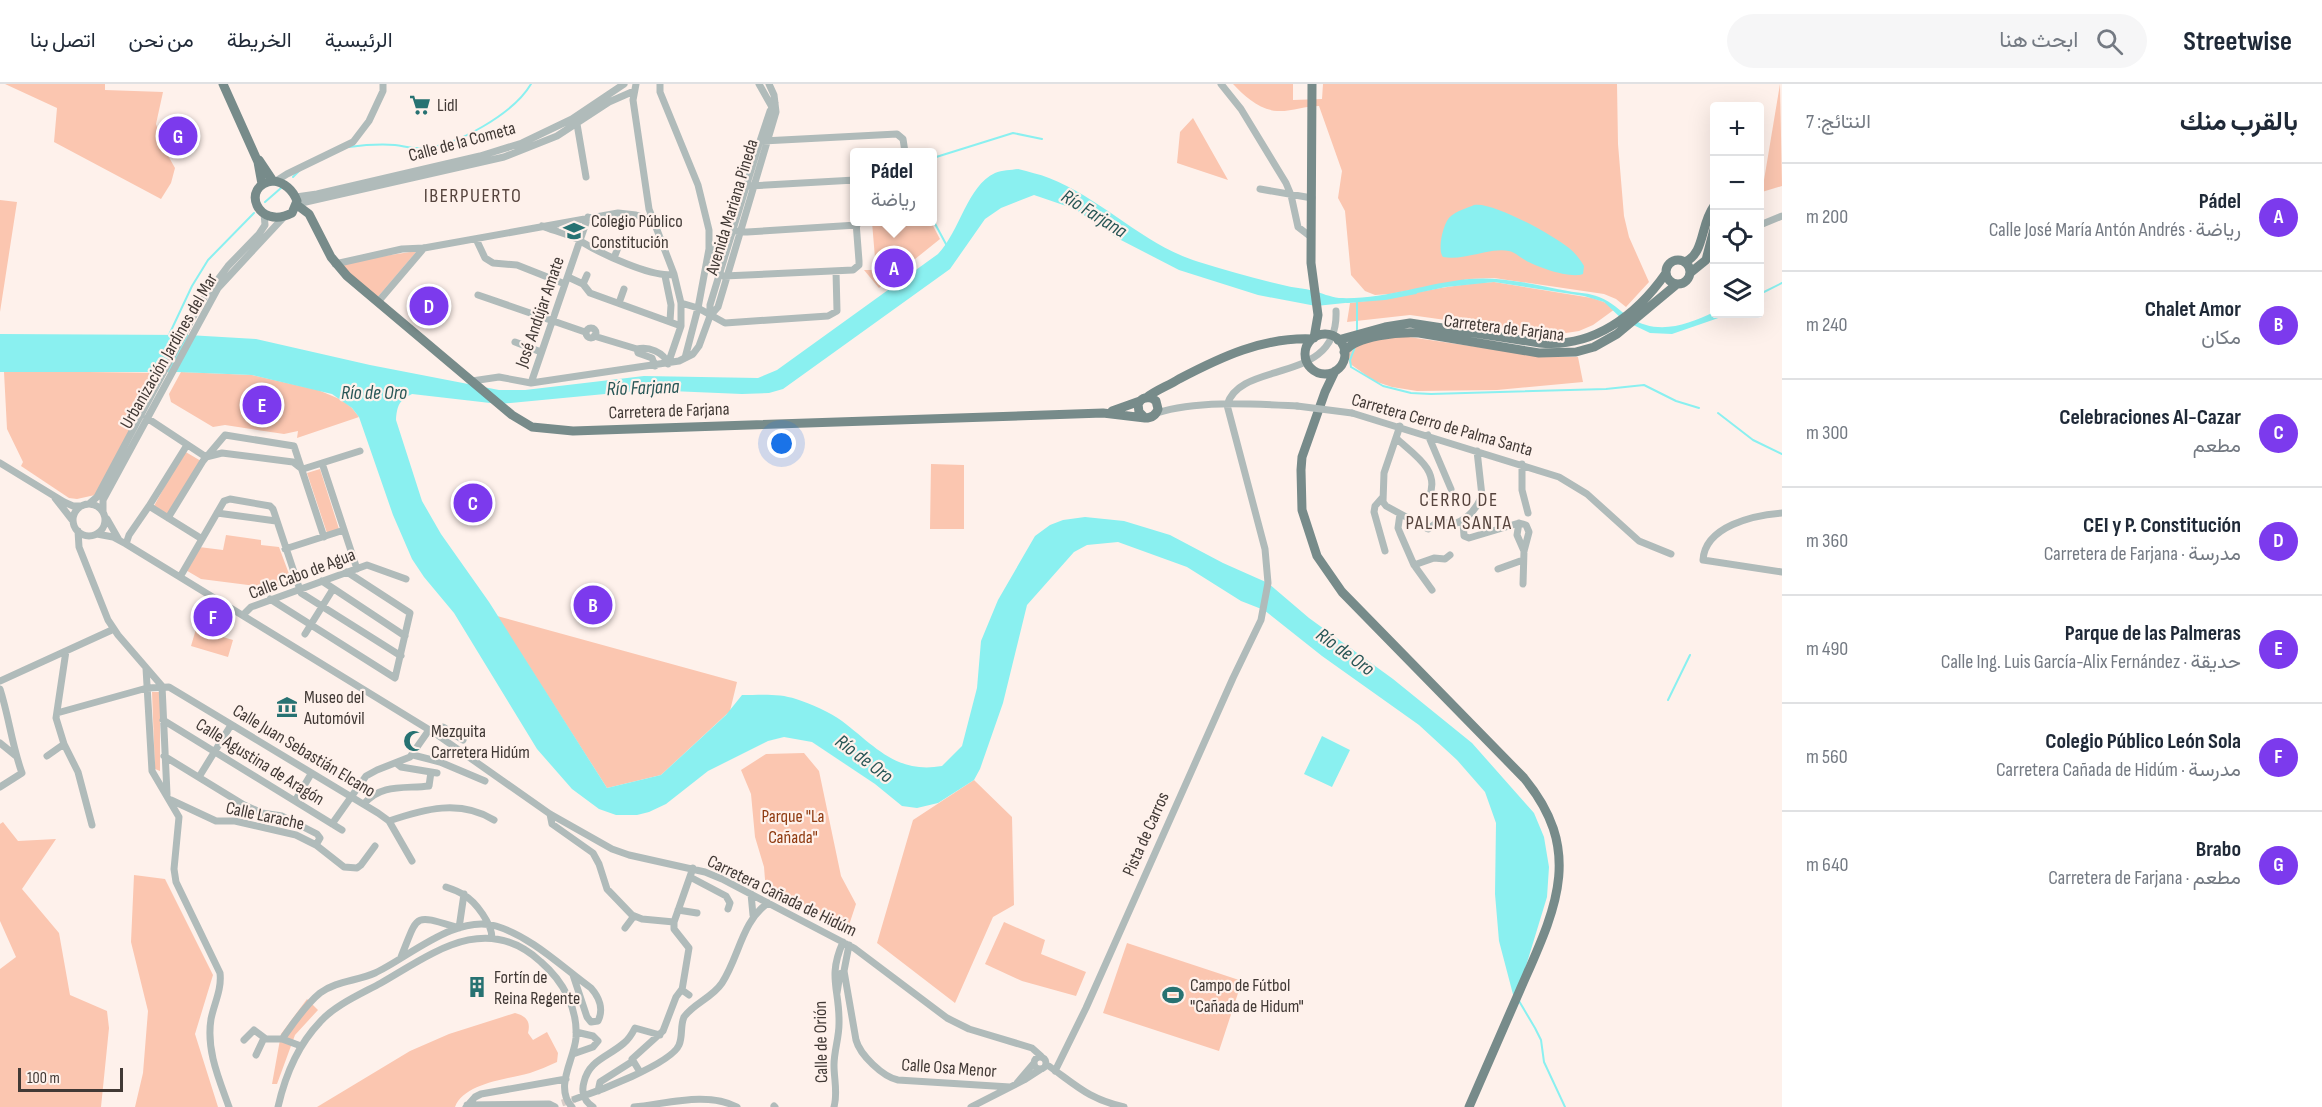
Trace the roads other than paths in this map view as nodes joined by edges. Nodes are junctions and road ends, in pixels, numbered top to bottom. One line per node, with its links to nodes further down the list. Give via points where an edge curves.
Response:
1 (223, 84): 14 (main road)
2 (383, 84): 15 (street, via 369,121 353,142)
3 (624, 84): 25 (street, Calle de la Cometa, via 572,119 522,143 317,194)
4 (660, 84): 44 (street, via 698,185 708,219)
5 (759, 84): 10 (street)
6 (770, 84): 10 (street, Avenida Mariana Pineda)
7 (1221, 84): 23 (street, via 1241,109)
8 (634, 86): 11 (street, Calle de la Cometa); 31 (street)
9 (1312, 87): 24 (main road)
10 (774, 105): 12 (street, Avenida Mariana Pineda, via 776,112)
11 (577, 124): 16 (street); 25 (street, Calle de la Cometa, via 540,143 482,163)
12 (763, 141): 13 (street, via 900,135); 20 (street, Avenida Mariana Pineda)
13 (905, 148)
14 (256, 156): 18 (main road); 19 (main road)
15 (293, 172): 18 (street); 21 (street)
16 (586, 177)
17 (850, 180): 20 (street)
18 (275, 181): 19 (main road); 21 (main road)
19 (262, 184): 27 (main road, via 255,198)
20 (750, 186): 38 (street, Avenida Mariana Pineda)
21 (288, 187): 25 (main road)
22 (1260, 189): 23 (street)
23 (1291, 195): 24 (street); 39 (street, via 1298,227)
24 (1312, 198): 39 (main road)
25 (295, 205): 30 (main road); 49 (main road, Carretera de Farjana, via 317,228)
26 (1712, 210): 36 (main road, Carretera de Farjana)
27 (264, 213): 30 (main road); 112 (street, Urbanización Jardines del Mar, via 262,229 213,285 189,324 97,498)
28 (1782, 216): 33 (street)
29 (588, 217): 31 (street, via 628,213); 34 (street); 41 (street, José Andújar Amate)
30 (282, 219): 96 (street, Urbanización Jardines del Mar, via 218,288)
31 (652, 220): 53 (street)
32 (850, 223): 38 (street)
33 (1764, 223)
34 (542, 226): 40 (street); 41 (street)
35 (856, 226): 50 (street, via 857,268)
36 (1703, 226): 37 (main road); 48 (main road, Carretera de Farjana, via 1698,251)
37 (1710, 226)
38 (737, 231): 46 (street, Avenida Mariana Pineda); 56 (street, Avenida Mariana Pineda)
39 (1311, 237): 68 (main road)
40 (476, 239): 43 (street); 57 (street, via 485,258 493,263 517,265)
41 (581, 241): 47 (street); 57 (street, José Andújar Amate)
42 (619, 245): 47 (street)
43 (424, 248): 49 (street); 62 (street)
44 (710, 249): 46 (street); 65 (street)
45 (1710, 250): 52 (main road, Carretera de Farjana, via 1706,260)
46 (726, 253): 56 (street, Avenida Mariana Pineda)
47 (614, 258): 55 (street)
48 (1685, 262): 51 (main road, Carretera de Farjana, via 1672,261); 52 (main road)
49 (335, 264): 62 (main road, Carretera de Farjana)
50 (836, 271): 56 (street); 69 (street, via 837,308 836,313 828,316 725,322)
51 (1666, 273): 59 (main road); 67 (main road, Carretera de Farjana)
52 (1690, 273): 59 (main road, Carretera de Farjana)
53 (674, 274): 55 (street); 64 (street)
54 (587, 275): 58 (street)
55 (665, 276): 71 (street)
56 (723, 276): 69 (street, Avenida Mariana Pineda, via 718,307)
57 (567, 281): 58 (street); 70 (street, José Andújar Amate)
58 (584, 284): 63 (street, via 590,293)
59 (1677, 284): 67 (main road, Carretera de Farjana)
60 (624, 289): 63 (street)
61 (478, 295): 70 (street)
62 (378, 302): 88 (main road, Carretera de Farjana)
63 (619, 303): 71 (street)
64 (681, 303): 65 (street); 72 (street)
65 (698, 308): 69 (street); 82 (street)
66 (1336, 311): 73 (street)
67 (1635, 314): 75 (main road, Carretera de Farjana, via 1617,329 1555,345 1418,324 1401,324)
68 (1318, 315): 73 (main road); 74 (main road)
69 (710, 316): 82 (street, Avenida Mariana Pineda, via 696,350)
70 (552, 321): 78 (street, via 585,332 593,328 594,336); 79 (street, José Andújar Amate)
71 (670, 321): 72 (street)
72 (681, 326): 83 (street)
73 (1333, 337): 74 (main road, Carretera de Farjana); 75 (main road, Carretera de Farjana); 80 (main road); 81 (street, via 1326,348)
74 (1313, 338): 76 (main road, Carretera de Farjana); 81 (main road)
75 (1356, 339): 80 (main road, Carretera de Farjana)
76 (1291, 340): 81 (main road); 87 (main road, Carretera de Farjana, via 1243,349)
77 (515, 342): 79 (street)
78 (637, 349): 83 (street, via 661,353); 84 (street, via 652,358)
79 (541, 352): 89 (street, José Andújar Amate)
80 (1344, 352): 85 (main road, via 1344,361)
81 (1306, 356): 86 (main road); 92 (street, via 1239,387)
82 (685, 358): 83 (street)
83 (668, 364): 84 (street)
84 (655, 366): 89 (street)
85 (1335, 371): 86 (main road); 90 (main road)
86 (1318, 373): 90 (main road)
87 (1173, 382): 91 (main road, Carretera de Farjana); 93 (main road)
88 (474, 383): 89 (street, via 499,377); 94 (main road, Carretera de Farjana, via 532,427 573,430)
89 (531, 383)
90 (1325, 392): 252 (main road, via 1300,470 1302,510 1324,567 1342,592 1516,768 1541,800 1553,830 1560,873 1554,910)
91 (1143, 399): 93 (main road, via 1153,399); 94 (main road, Carretera de Farjana); 95 (main road, via 1138,409)
92 (1227, 405): 93 (street, Carretera Cerro de Palma Santa); 97 (street, Carretera Cerro de Palma Santa, bridge, via 1352,412); 232 (street, Pista de Carros, via 1265,549 1268,583 1264,610)
93 (1158, 407): 95 (main road, via 1152,417)
94 (1103, 413): 95 (main road, Carretera de Farjana)
95 (1145, 417)
96 (147, 418): 100 (street); 118 (street, Urbanización Jardines del Mar, via 103,500)
97 (1400, 426): 98 (street, Carretera Cerro de Palma Santa); 99 (street)
98 (1428, 435): 102 (street, Carretera Cerro de Palma Santa); 108 (street)
99 (1396, 438): 110 (street, via 1430,472 1433,484); 111 (street, via 1384,473)
100 (187, 445): 103 (street); 114 (street)
101 (360, 451): 105 (street)
102 (1477, 451): 106 (street, Carretera Cerro de Palma Santa); 123 (street, via 1482,496)
103 (206, 457): 107 (street, via 222,453 293,462); 107 (street, via 223,436 245,438 291,444); 120 (street)
104 (0, 463): 109 (street)
105 (322, 464): 107 (street); 126 (street)
106 (1522, 464): 116 (street, via 1522,490); 135 (street, Carretera Cerro de Palma Santa, via 1559,477 1587,494 1639,541)
107 (303, 469): 128 (street)
108 (1451, 489)
109 (53, 496): 113 (street, via 69,505); 121 (street)
110 (1429, 497)
111 (1382, 498): 119 (street, via 1386,506); 132 (street, via 1374,512)
112 (90, 503): 113 (street); 118 (street)
113 (81, 506): 121 (street)
114 (149, 506): 120 (street); 130 (street)
115 (217, 513): 122 (street); 122 (street, via 226,500 264,504 273,509); 129 (street)
116 (1528, 513)
117 (1782, 513): 142 (street, via 1755,516 1713,536 1703,560)
118 (104, 514): 127 (street, via 104,527); 130 (street)
119 (1400, 514): 123 (street, via 1428,529 1441,520 1450,525); 138 (street, via 1398,528)
120 (168, 518): 129 (street)
121 (73, 521): 125 (street)
122 (276, 521): 131 (street)
123 (1462, 522): 124 (street, via 1464,536 1469,538)
124 (1519, 523): 133 (street, via 1517,535); 133 (street, via 1528,528)
125 (78, 531): 127 (street); 134 (street)
126 (344, 531): 128 (street); 139 (street)
127 (94, 535): 130 (street); 134 (street)
128 (324, 537): 131 (street)
129 (202, 539): 143 (street)
130 (123, 542): 143 (street, Carretera Cañada de Hidúm)
131 (285, 549): 147 (street)
132 (1385, 551)
133 (1524, 551): 137 (street)
134 (82, 553): 154 (street)
135 (1671, 554)
136 (1450, 555): 138 (street)
137 (1523, 560): 140 (street); 146 (street)
138 (1414, 565): 149 (street)
139 (357, 569): 141 (street, Calle Cabo de Agua); 144 (street, Calle Cabo de Agua, via 371,566)
140 (1498, 569)
141 (347, 572): 145 (street, Calle Cabo de Agua); 156 (street, via 410,613)
142 (1782, 572)
143 (180, 576): 152 (street, Carretera Cañada de Hidúm)
144 (406, 579)
145 (322, 580): 147 (street, Calle Cabo de Agua); 148 (street)
146 (1523, 584)
147 (298, 588): 150 (street, Calle Cabo de Agua); 151 (street)
148 (333, 589): 151 (street); 156 (street)
149 (1432, 590)
150 (270, 599): 152 (street, Calle Cabo de Agua, via 250,606); 153 (street)
151 (322, 607): 153 (street); 158 (street)
152 (243, 615): 167 (street, Carretera Cañada de Hidúm)
153 (310, 625): 155 (street); 158 (street, via 395,678)
154 (114, 629): 157 (street); 159 (street)
155 (305, 634)
156 (405, 636): 158 (street)
157 (66, 651): 160 (street); 164 (street)
158 (401, 656)
159 (146, 668): 161 (street); 162 (street)
160 (0, 681)
161 (162, 686): 162 (street); 165 (street); 166 (street, Calle Juan Sebastián Elcano)
162 (147, 688): 164 (street); 182 (street, via 152,771)
163 (0, 689): 173 (street)
164 (57, 713): 170 (street)
165 (163, 720): 171 (street, Calle Agustina de Aragón); 175 (street)
166 (231, 725): 171 (street); 177 (street, Calle Juan Sebastián Elcano)
167 (432, 732): 168 (street, via 442,728); 172 (street); 185 (street, Carretera Cañada de Hidúm)
168 (463, 740)
169 (0, 743): 173 (street)
170 (64, 744): 174 (street); 189 (street, via 80,777)
171 (215, 752): 178 (street); 183 (street, Calle Agustina de Aragón)
172 (413, 755): 176 (street); 179 (street)
173 (16, 756): 180 (street, via 22,773)
174 (47, 756)
175 (164, 756): 178 (street); 182 (street)
176 (396, 763): 181 (street, via 366,776); 184 (street, via 434,773 429,786 386,790)
177 (311, 774): 181 (street, Calle Juan Sebastián Elcano); 183 (street)
178 (199, 777): 191 (street, via 254,810 282,816 319,835)
179 (485, 781)
180 (0, 787)
181 (350, 796): 184 (street, Calle Juan Sebastián Elcano); 188 (street)
182 (168, 797): 191 (street, Calle Larache, via 211,819 289,833); 243 (street, via 178,813 180,826 176,882 220,973 210,1037 214,1066)
183 (295, 801): 188 (street, Calle Agustina de Aragón)
184 (364, 804): 187 (street, Calle Juan Sebastián Elcano)
185 (550, 814): 194 (street, Carretera Cañada de Hidúm, via 620,852); 204 (street, via 552,824 593,853 607,889)
186 (494, 820): 187 (street, via 476,811 440,807)
187 (389, 821): 193 (street, Calle Juan Sebastián Elcano)
188 (332, 824): 190 (street, Calle Agustina de Aragón)
189 (92, 825)
190 (342, 830)
191 (316, 845): 192 (street, Calle Larache, via 339,865 351,868 361,865)
192 (375, 846)
193 (412, 861)
194 (693, 868): 195 (street); 198 (street, Carretera Cañada de Hidúm)
195 (690, 876): 200 (street, via 726,896); 201 (street)
196 (446, 887): 197 (street)
197 (464, 894): 207 (street); 208 (street)
198 (751, 894): 199 (street, Carretera Cañada de Hidúm); 203 (street)
199 (768, 903): 203 (street); 212 (street, Carretera Cañada de Hidúm)
200 (728, 909)
201 (678, 910): 202 (street); 206 (street)
202 (697, 913)
203 (753, 915): 233 (street, via 721,984 710,998 684,1017 682,1037 674,1053)
204 (634, 916): 205 (street); 209 (street)
205 (642, 919): 206 (street); 210 (street)
206 (674, 922): 218 (street, via 674,929 689,948)
207 (489, 925): 208 (street); 211 (street); 214 (street, via 526,941)
208 (459, 928): 213 (street); 213 (street, via 425,918 418,920)
209 (625, 928)
210 (646, 928)
211 (492, 938): 216 (street, via 524,949); 226 (street, via 461,940 436,951 332,1012)
212 (846, 943): 215 (street, Calle Osa Menor); 220 (street, Calle de Orión, via 834,968); 229 (street, Carretera Cañada de Hidúm, via 947,1018 1037,1051)
213 (401, 957): 224 (street, via 375,973 318,995)
214 (560, 966): 216 (street); 217 (street)
215 (844, 971): 220 (street); 235 (street, Calle Osa Menor, via 857,1045 888,1077)
216 (553, 973): 221 (street, via 572,1006)
217 (573, 975): 217 (street, via 588,1020 598,1021 601,1007 596,994)
218 (682, 989): 219 (street); 222 (street)
219 (689, 995)
220 (836, 996): 249 (street, Calle de Orión, via 839,1024)
221 (576, 1032): 227 (street); 227 (street, via 588,1035 588,1048)
222 (660, 1035): 230 (street); 237 (street, via 635,1028 623,1044 588,1070 583,1086)
223 (264, 1038): 224 (street); 225 (street, via 254,1030); 228 (street)
224 (282, 1039): 226 (street)
225 (244, 1040)
226 (301, 1046): 244 (street)
227 (573, 1054): 234 (street)
228 (256, 1055)
229 (1036, 1059): 231 (street, Carretera Cañada de Hidúm, via 1036,1068); 231 (street, via 1046,1060); 235 (street)
230 (633, 1061): 233 (street); 236 (street, via 600,1082)
231 (1044, 1067): 232 (street); 235 (street)
232 (1055, 1071): 251 (street, via 1088,1095)
233 (640, 1072): 236 (street)
234 (566, 1079): 240 (street, via 488,1092 474,1097); 245 (street, via 565,1097)
235 (1013, 1086): 250 (street)
236 (598, 1091): 237 (street)
237 (585, 1098): 238 (street); 246 (street)
238 (575, 1099)
239 (562, 1103): 241 (street)
240 (467, 1106): 241 (street)
241 (554, 1106)
242 (662, 1106): 247 (street); 248 (street, via 708,1099)
243 (230, 1107)
244 (278, 1107)
245 (572, 1107)
246 (593, 1107)
247 (634, 1107)
248 (737, 1107)
249 (834, 1107)
250 (971, 1107)
251 (1124, 1107)
252 (1469, 1107)

